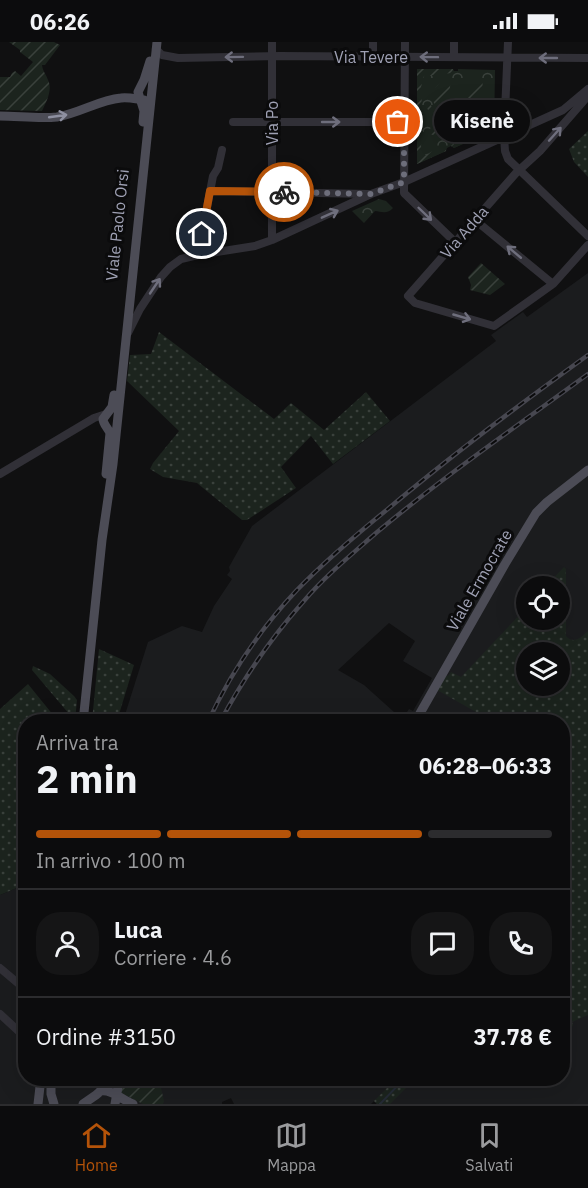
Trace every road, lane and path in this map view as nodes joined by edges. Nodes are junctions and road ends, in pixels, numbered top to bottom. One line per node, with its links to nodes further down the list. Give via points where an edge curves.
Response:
1 (272, 42): 7 (street, Via Po)
2 (373, 42): 8 (street)
3 (405, 42): 9 (street)
4 (454, 42): 10 (street)
5 (508, 42): 11 (street)
6 (155, 44): 7 (street, Via Tevere, one-way to 6, via 178,58 162,55); 15 (main road, Viale Paolo Orsi); 16 (main road)
7 (272, 56): 8 (street, Via Tevere); 21 (street, Via Po)
8 (373, 57): 9 (street, Via Tevere)
9 (405, 57): 10 (street, Via Tevere, one-way to 9); 22 (street)
10 (454, 57): 11 (street, Via Tevere)
11 (508, 58): 12 (street, Via Tevere, one-way to 11); 23 (street)
12 (588, 58)
13 (588, 89): 17 (street)
14 (588, 96): 18 (street, Via Adda)
15 (151, 97): 16 (main road); 39 (main road, Viale Paolo Orsi)
16 (136, 99): 19 (main road, one-way to 16, via 55,117 103,101); 40 (main road, Viale Paolo Orsi, via 144,111)
17 (567, 107): 18 (street); 23 (street)
18 (572, 115): 25 (street, Via Adda, one-way to 18)
19 (0, 116)
20 (232, 122): 21 (street)
21 (272, 122): 22 (street, one-way to 22); 29 (street, Via Po)
22 (404, 122): 26 (street)
23 (504, 136): 25 (street, via 508,159); 26 (street)
24 (222, 150): 28 (street)
25 (520, 169): 32 (street, Via Adda); 33 (street)
26 (404, 182): 27 (street); 30 (street)
27 (391, 186): 30 (street); 31 (street)
28 (210, 191): 29 (street); 37 (street)
29 (272, 192): 31 (street); 34 (street, Via Po)
30 (404, 193): 35 (street, one-way to 35)
31 (371, 194): 34 (street, one-way to 31)
32 (475, 220): 35 (street, Via Adda); 38 (street, one-way to 32)
33 (588, 236)
34 (272, 240): 37 (street)
35 (454, 242): 38 (street, Via Adda, one-way to 38, via 408,296 415,303 494,326)
36 (588, 245): 38 (street)
37 (198, 255): 39 (street, one-way to 37, via 161,277 181,260)
38 (553, 284)
39 (126, 337): 40 (main road, Viale Paolo Orsi)
40 (110, 420): 42 (street, via 94,418); 43 (main road)
41 (588, 470): 44 (main road, Viale Ermocrate, via 536,513)
42 (0, 474)
43 (84, 714)
44 (420, 714)
45 (0, 968): 46 (street)
46 (18, 983)
47 (0, 1014): 48 (street)
48 (18, 1031)
49 (40, 1086): 54 (main road)
50 (51, 1086): 55 (main road)
51 (108, 1086): 52 (main road)
52 (97, 1097): 53 (main road, via 107,1090); 56 (main road)
53 (115, 1099): 57 (main road)
54 (38, 1104)
55 (54, 1104)
56 (83, 1104)
57 (133, 1104)

